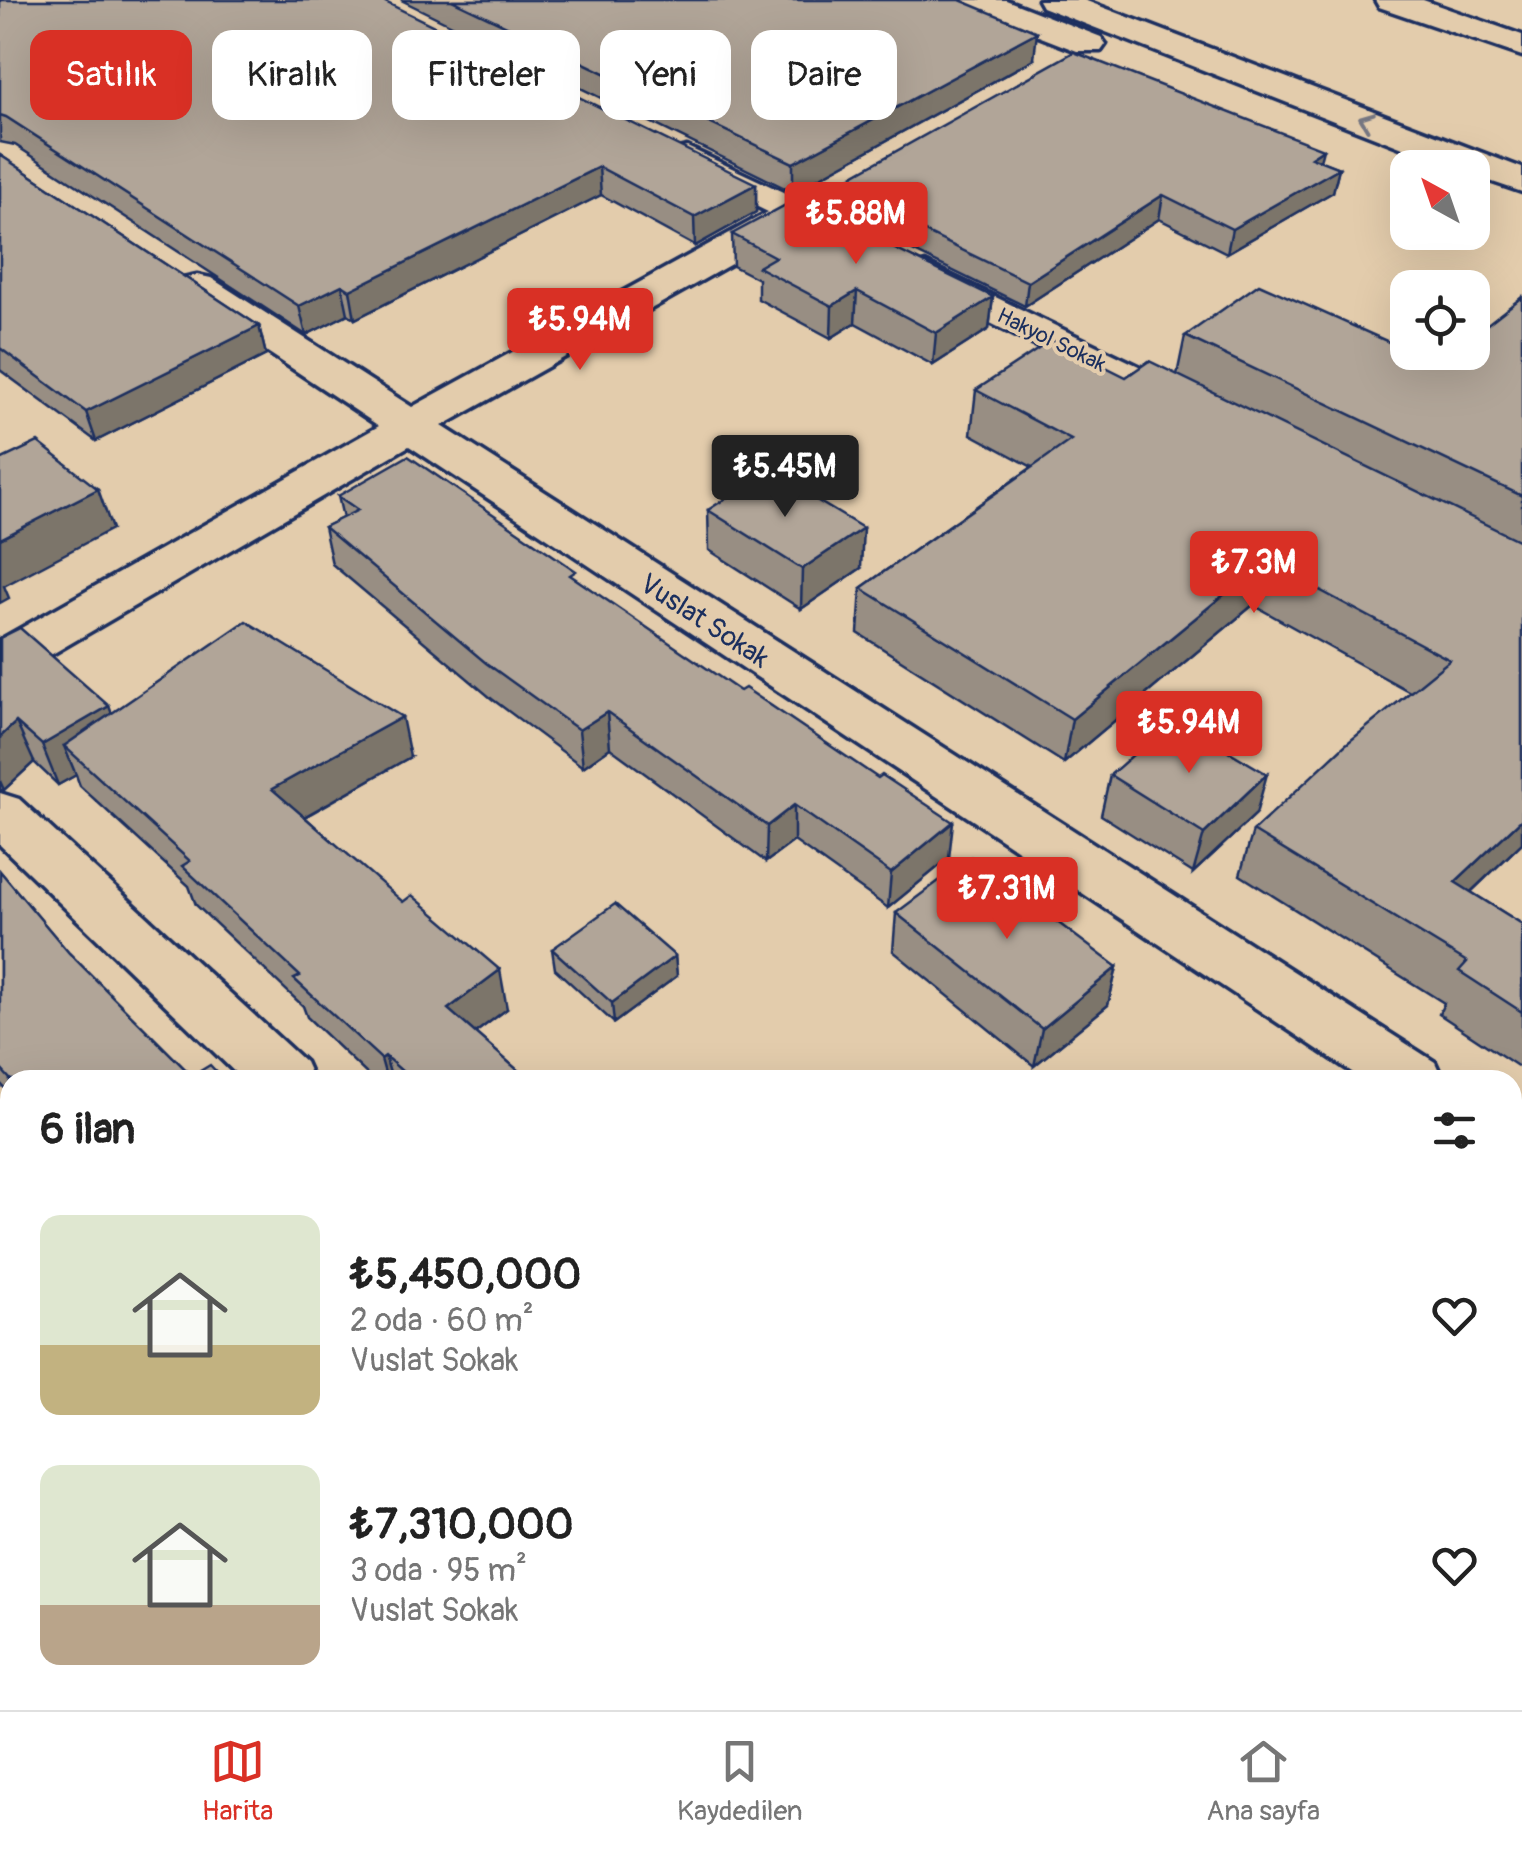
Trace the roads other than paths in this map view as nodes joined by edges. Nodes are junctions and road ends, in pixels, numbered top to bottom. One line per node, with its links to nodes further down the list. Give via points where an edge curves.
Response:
1 (976, 0): 4 (street)
2 (1054, 0): 4 (street)
3 (1391, 0): 5 (street)
4 (1104, 34): 6 (street); 8 (street); 9 (street, one-way to 4)
5 (1522, 46)
6 (1040, 74)
7 (659, 144): 10 (street, Hakyol Sokak)
8 (1390, 162)
9 (1522, 181)
10 (814, 202): 14 (street, Hakyol Sokak); 15 (street)
11 (1490, 203): 12 (street)
12 (1522, 216)
13 (164, 264): 15 (street, Vuslat Sokak)
14 (1221, 423)
15 (408, 427): 16 (street); 19 (street, Vuslat Sokak)
16 (0, 662)
17 (0, 813): 18 (street)
18 (271, 1070)
19 (1398, 1070)

